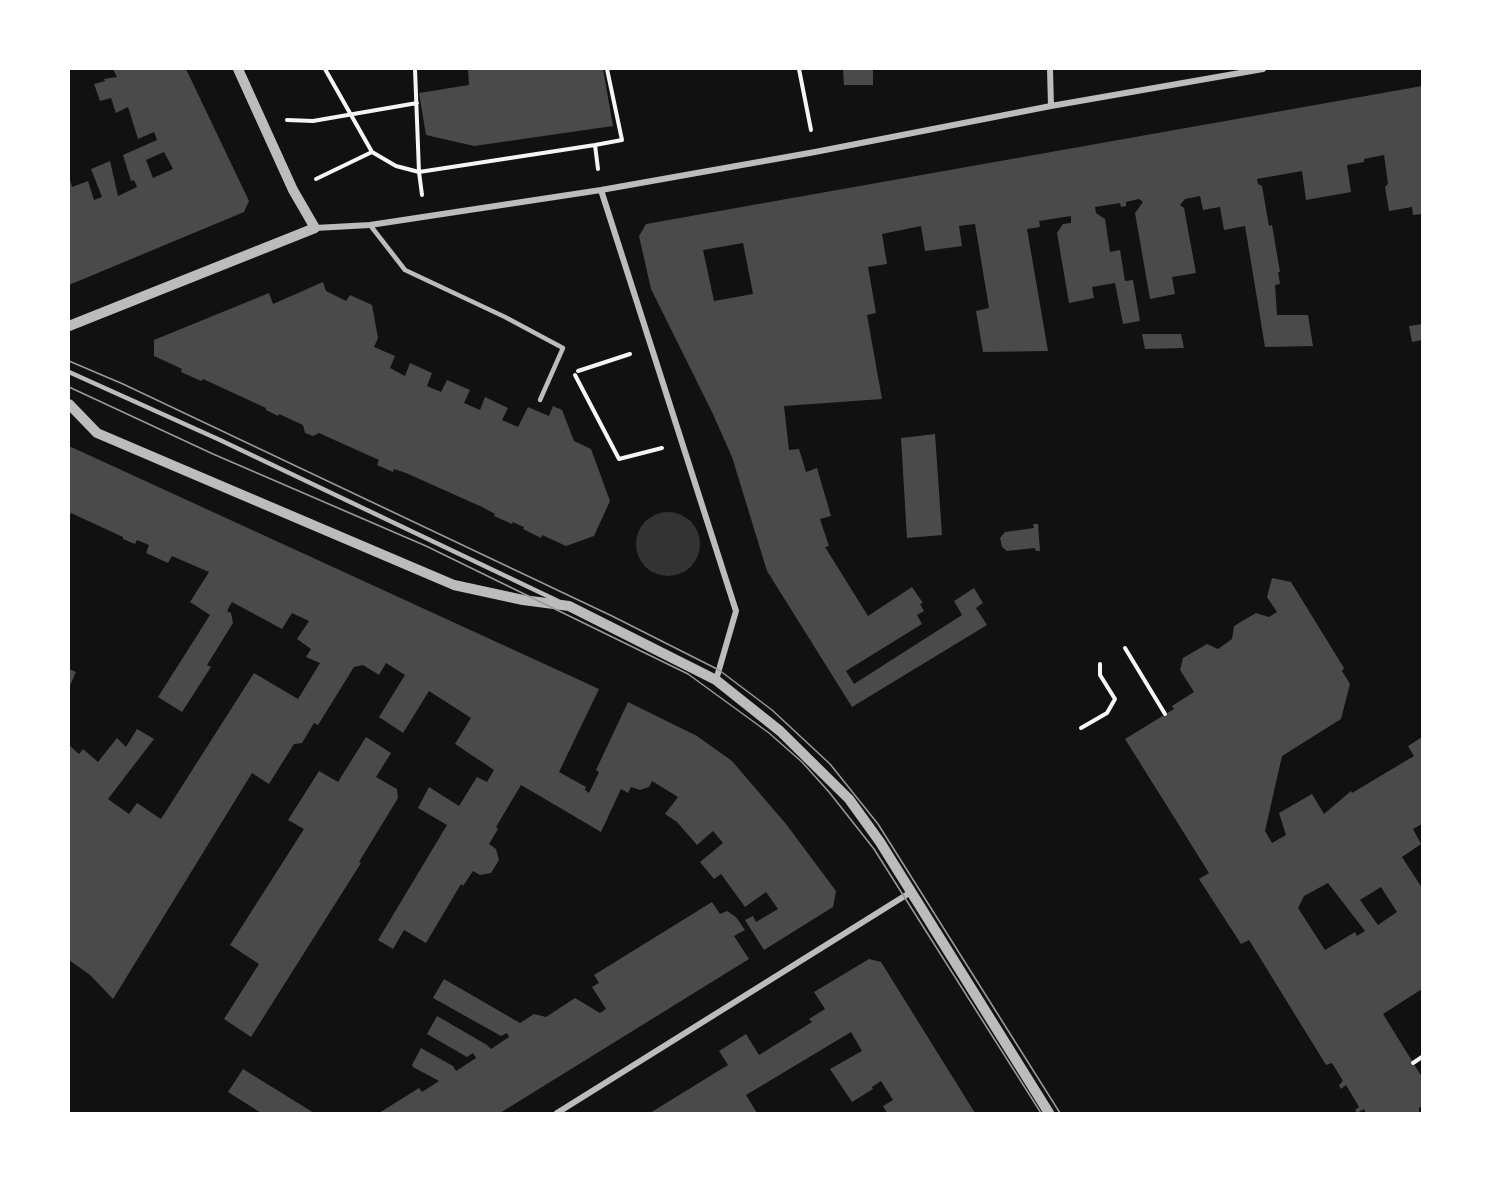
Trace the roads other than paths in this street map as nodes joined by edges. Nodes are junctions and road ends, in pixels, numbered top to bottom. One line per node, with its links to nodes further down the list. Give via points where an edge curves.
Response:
1 (238, 69): 7 (street, via 293,190)
2 (1050, 69): 4 (street)
3 (1263, 69): 4 (street)
4 (1051, 106): 5 (street)
5 (601, 190): 6 (street); 13 (street, via 736,611)
6 (370, 225): 7 (street); 10 (lane, via 405,270 563,348)
7 (315, 228): 8 (street)
8 (69, 326)
9 (69, 372): 12 (lane)
10 (540, 400)
11 (69, 404): 12 (street, via 97,433 454,585)
12 (570, 606): 13 (street)
13 (716, 680): 14 (street, via 780,731 849,799)
14 (911, 892): 15 (street); 16 (street)
15 (557, 1113)
16 (1049, 1113)

